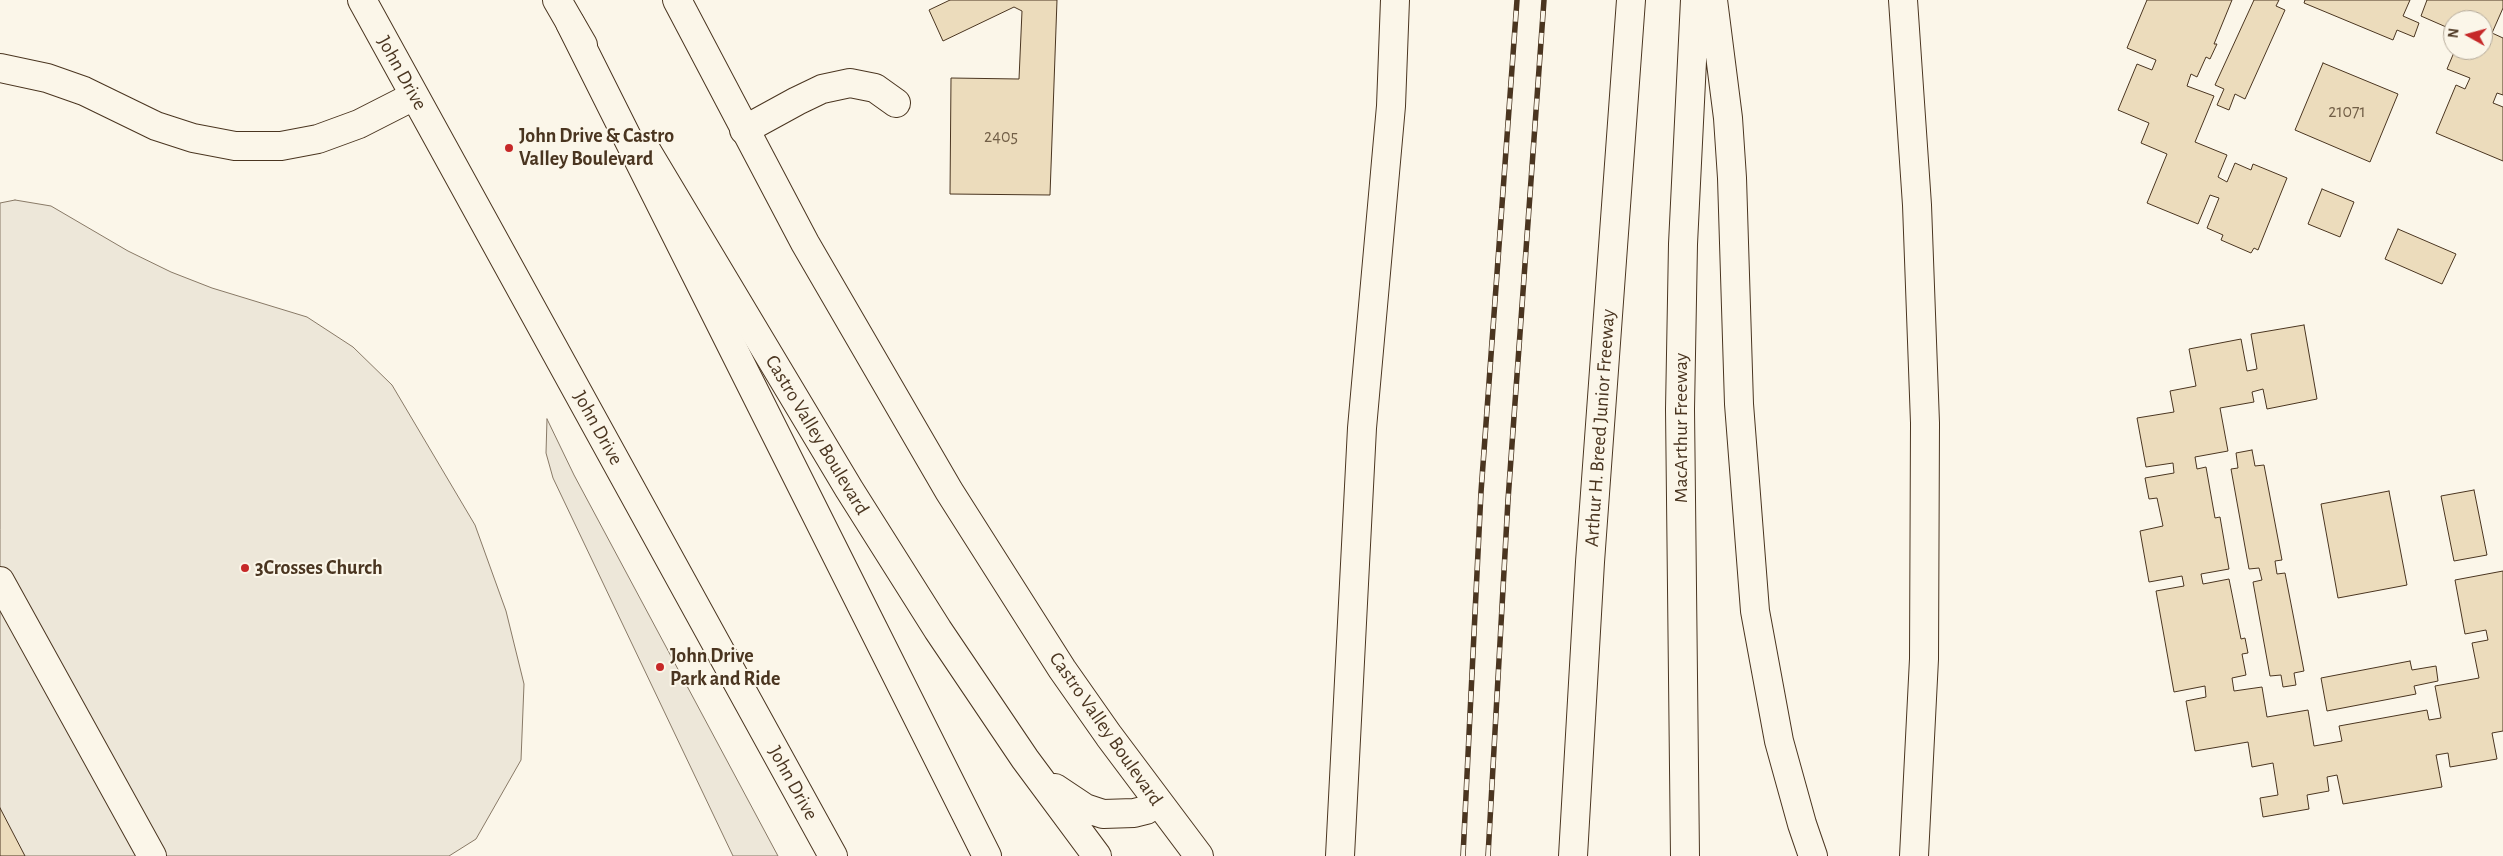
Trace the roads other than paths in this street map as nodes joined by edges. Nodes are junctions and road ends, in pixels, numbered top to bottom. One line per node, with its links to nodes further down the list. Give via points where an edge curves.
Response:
1 (362, 0): 10 (main road, John Drive)
2 (677, 0): 12 (main road, Castro Valley Boulevard)
3 (1395, 0): 21 (main road, via 1391,106 1362,428)
4 (1631, 0): 22 (main road, Arthur H. Breed Junior Freeway, via 1590,562)
5 (1695, 0): 23 (main road, MacArthur Freeway, via 1683,244 1680,409)
6 (1713, 0): 24 (main road, via 1728,118 1739,404 1755,611 1779,741)
7 (1902, 0): 25 (main road, via 1917,205 1925,423 1926,570)
8 (563, 12): 14 (main road, Castro Valley Boulevard, via 871,524); 18 (main road)
9 (0, 68): 10 (main road, via 47,78 84,91 156,126 193,138 235,146 281,146 318,139 359,124)
10 (414, 96): 17 (main road, John Drive)
11 (896, 103): 12 (main road, via 875,88 850,83 822,89)
12 (744, 130): 15 (main road, Castro Valley Boulevard, via 832,291 949,491 1062,669)
13 (0, 581): 16 (main road)
14 (1025, 759): 15 (main road, via 1055,788 1085,808 1103,814 1146,810); 19 (main road, Castro Valley Boulevard)
15 (1158, 802): 20 (main road, Castro Valley Boulevard)
16 (152, 856)
17 (833, 856)
18 (987, 856)
19 (1097, 856)
20 (1199, 856)
21 (1340, 856)
22 (1573, 856)
23 (1685, 856)
24 (1814, 856)
25 (1914, 856)

